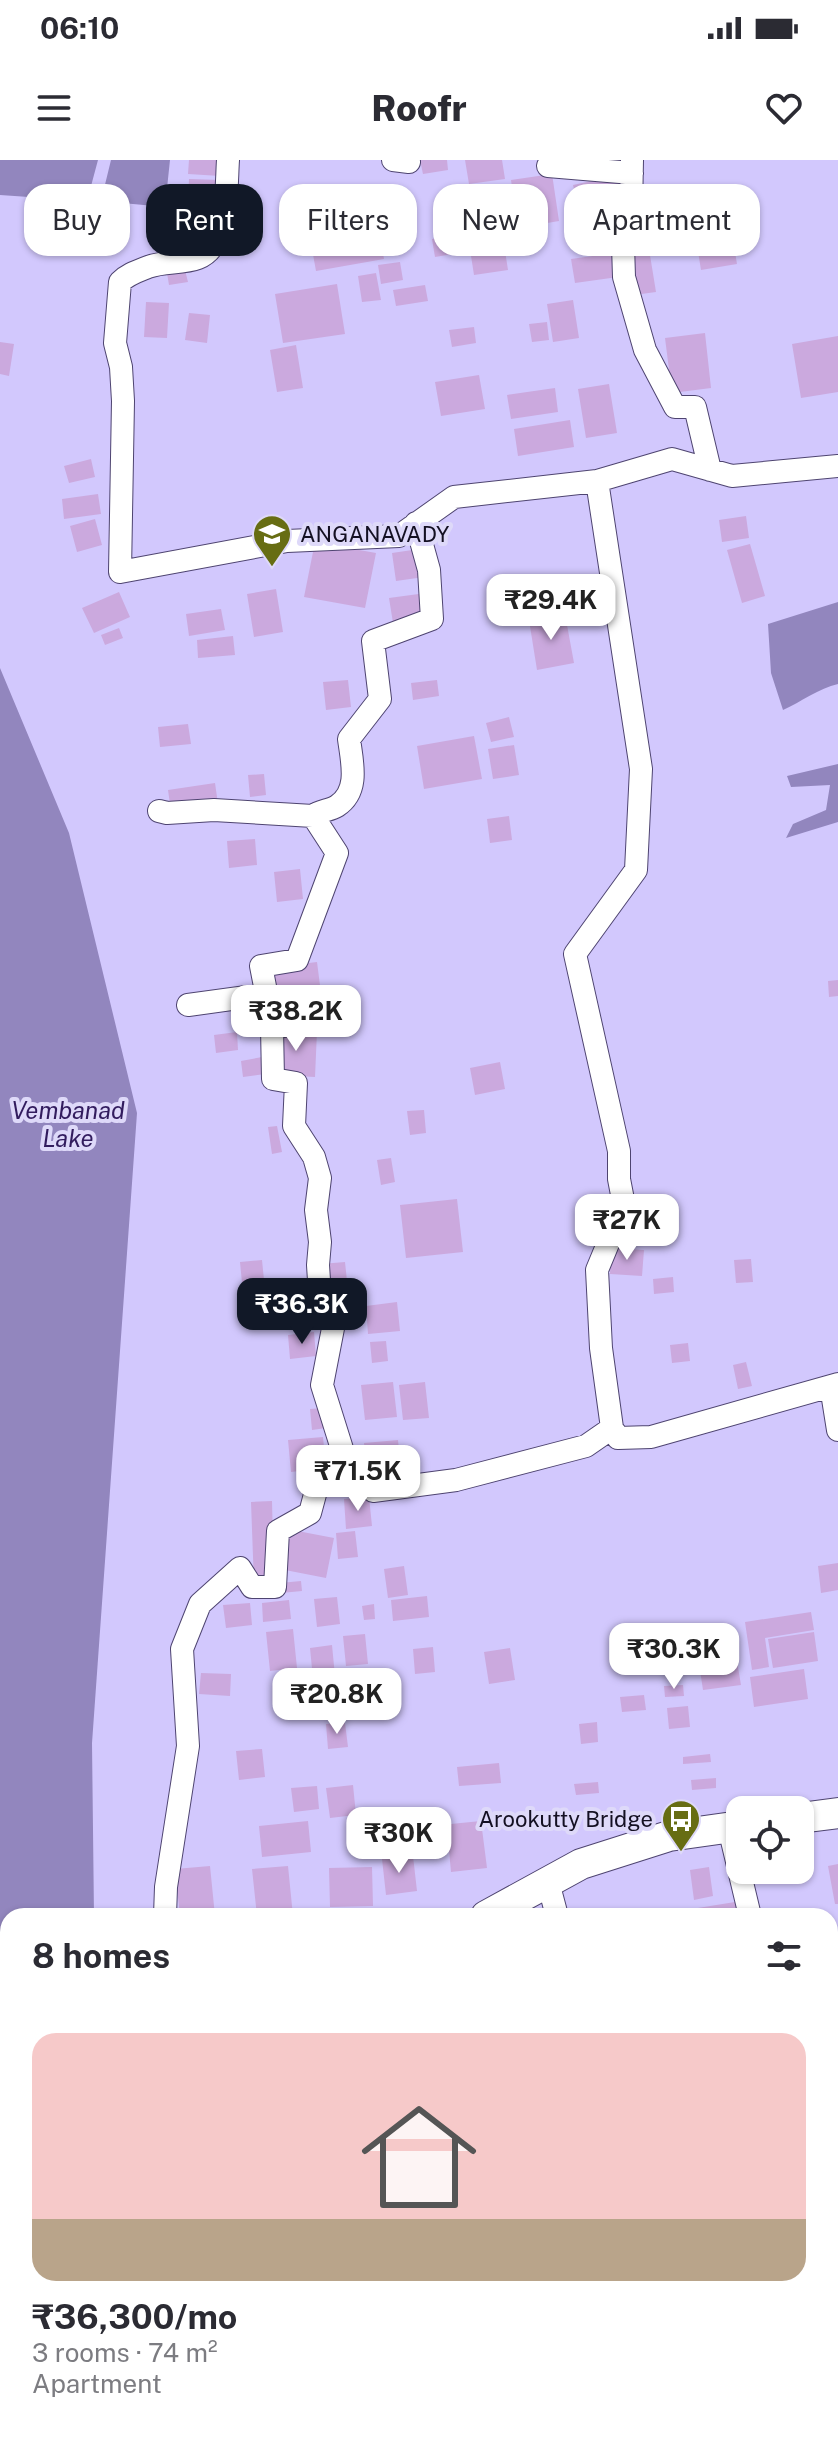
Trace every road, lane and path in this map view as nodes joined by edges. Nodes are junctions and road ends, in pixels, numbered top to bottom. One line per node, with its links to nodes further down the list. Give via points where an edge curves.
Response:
1 (228, 160): 7 (street, via 224,216 206,254 162,262 120,282 115,343 123,401 120,572 287,541 399,536)
2 (548, 166): 3 (street)
3 (632, 167): 5 (street, via 631,210 622,213 624,277 645,350 675,407 695,407)
4 (838, 466): 5 (street, via 732,476)
5 (710, 470): 6 (street, via 672,459)
6 (597, 481): 7 (street, via 454,497); 13 (street, via 641,769 636,870 575,954 619,1151 624,1205 597,1270)
7 (416, 523): 9 (street, via 429,570 432,619 373,641 380,699 349,739 354,780 336,807)
8 (159, 811): 9 (street)
9 (313, 816): 10 (street, via 337,853 297,960 261,966)
10 (267, 994): 11 (street); 15 (street, via 270,1012 299,1010 302,1024 272,1027 273,1079 296,1083 294,1126 314,1157 320,1178 320,1296 335,1318 322,1385)
11 (188, 1005)
12 (834, 1385): 13 (street, via 651,1437 618,1438); 14 (street)
13 (612, 1428): 15 (street, via 586,1446 456,1480 373,1491)
14 (838, 1430)
15 (348, 1468): 21 (street, via 317,1487 310,1513 278,1531 275,1587 252,1587 240,1568 200,1604 187,1634 182,1649 188,1746)
16 (838, 1813): 17 (main road)
17 (814, 1816)
18 (726, 1828): 19 (main road, via 669,1836 581,1864)
19 (548, 1882): 22 (main road); 23 (street)
20 (744, 1884): 24 (street)
21 (165, 1908)
22 (501, 1908)
23 (555, 1908)
24 (749, 1908)

